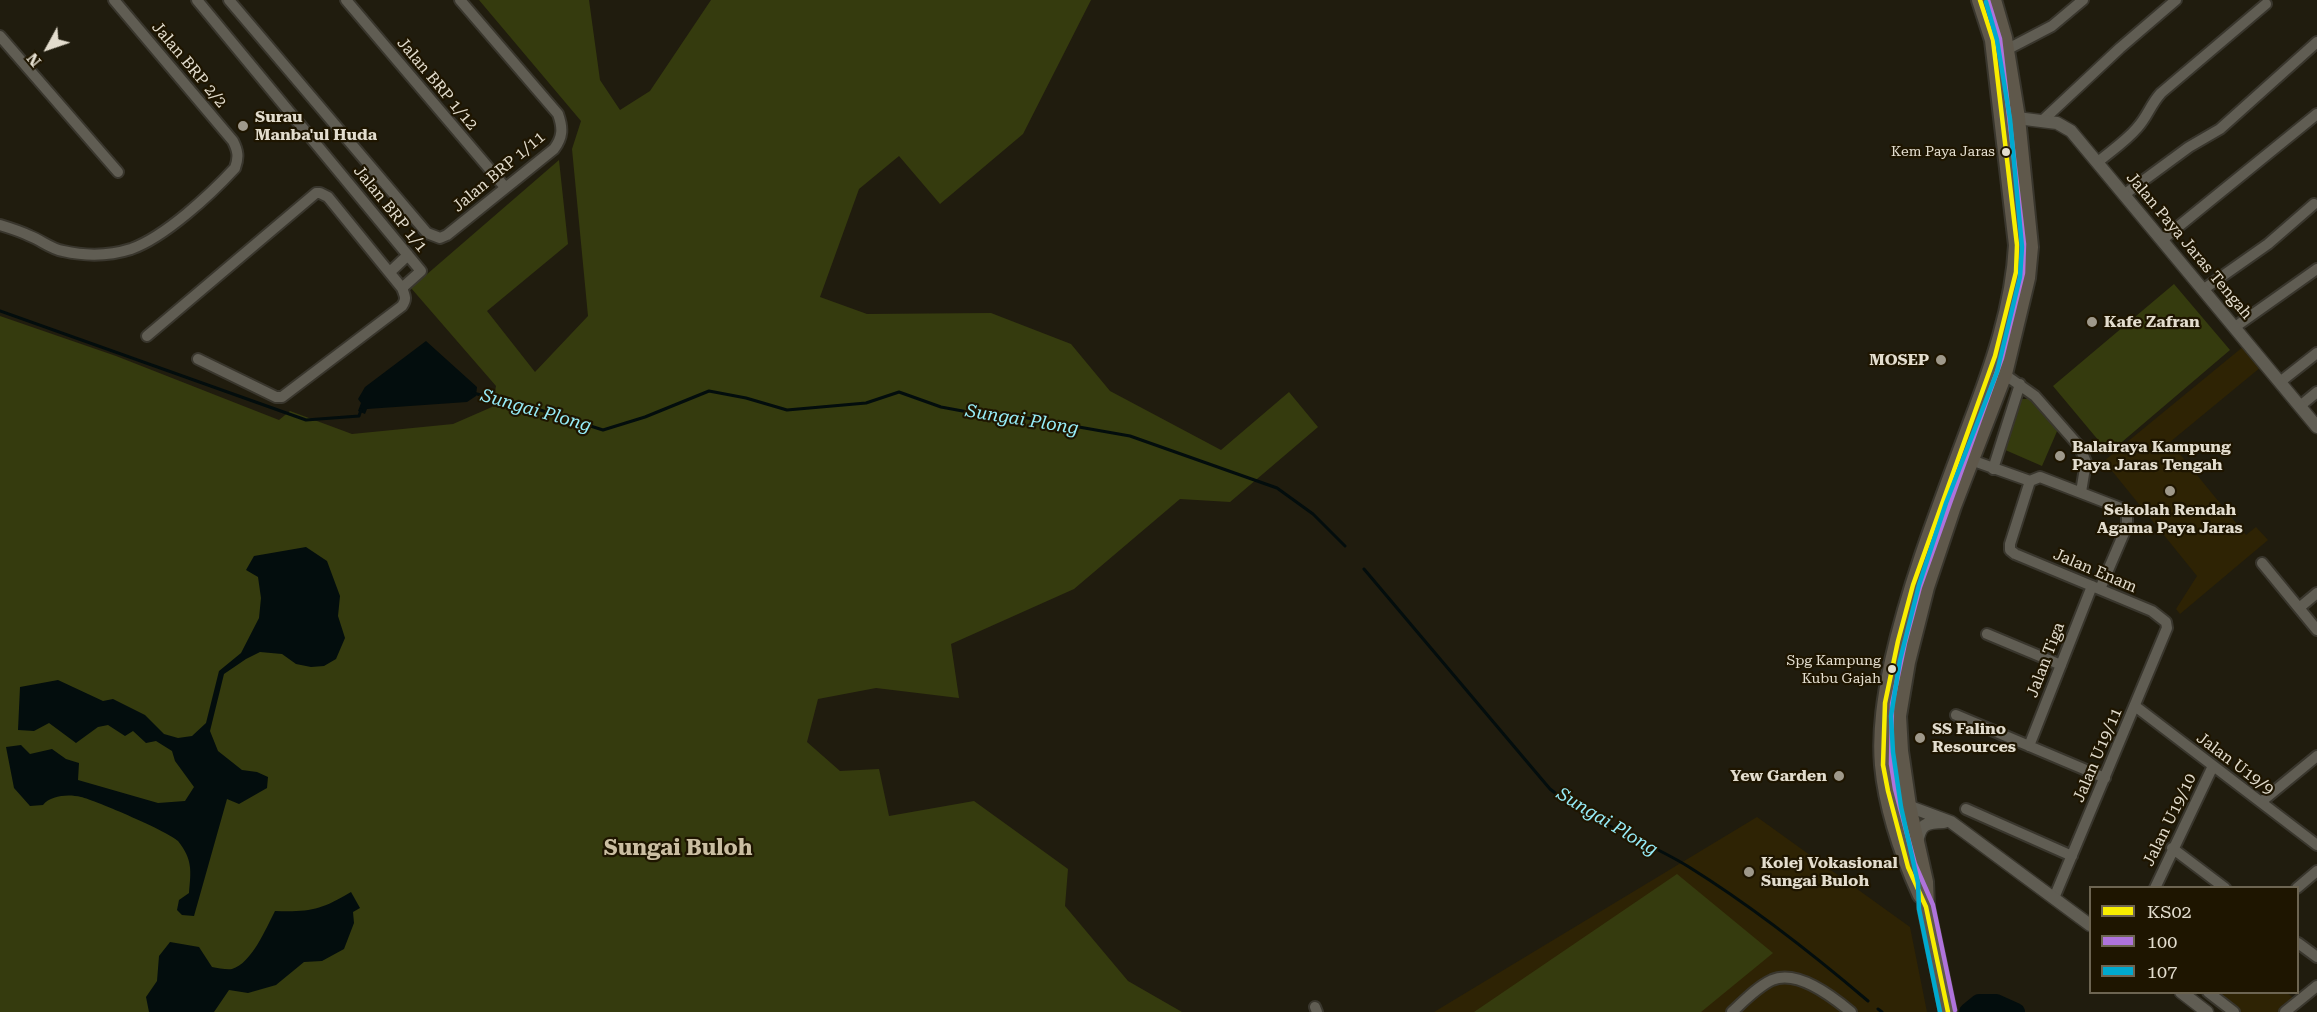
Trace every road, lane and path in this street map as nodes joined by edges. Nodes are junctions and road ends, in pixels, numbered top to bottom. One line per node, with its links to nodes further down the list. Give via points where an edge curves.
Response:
1 (114, 0): 21 (street, Jalan BRP 2/2, via 233,141 238,152 235,168 159,234 131,249 85,255 60,251)
2 (197, 0): 23 (street, Jalan BRP 1/1)
3 (346, 0): 18 (street, Jalan BRP 1/12)
4 (460, 0): 18 (street, Jalan BRP 1/11, via 558,114 562,124 561,140 554,149)
5 (1991, 0): 12 (highway); 50 (highway, via 2017,245 2016,272 1991,371 1913,585)
6 (2084, 0): 12 (street, via 2052,27)
7 (2176, 0): 15 (street)
8 (236, 2): 18 (street, Jalan BRP 1/11, via 427,233 440,238 447,235)
9 (2266, 4): 16 (street, via 2161,93 2136,130)
10 (0, 36): 17 (street)
11 (2317, 42): 19 (street, via 2220,129)
12 (2006, 51): 14 (highway)
13 (2317, 114): 22 (street)
14 (2017, 118): 15 (street, Jalan Paya Jaras Tengah); 32 (highway, via 2030,247 2027,278)
15 (2042, 121): 16 (street, Jalan Paya Jaras Tengah, via 2064,126)
16 (2098, 162): 19 (street, Jalan Paya Jaras Tengah)
17 (118, 172)
18 (504, 186)
19 (2125, 194): 22 (street, Jalan Paya Jaras Tengah)
20 (2314, 204): 27 (street, via 2268,244)
21 (0, 225)
22 (2163, 239): 27 (street, Jalan Paya Jaras Tengah)
23 (408, 255): 25 (street); 26 (street, Jalan BRP 1/1, via 421,271)
24 (2317, 269): 28 (street)
25 (390, 272): 26 (street); 29 (street, via 328,197 316,193)
26 (402, 288): 31 (street, via 402,306 282,397)
27 (2204, 289): 28 (street, Jalan Paya Jaras Tengah)
28 (2235, 327): 33 (street, Jalan Paya Jaras Tengah)
29 (147, 336)
30 (2317, 353): 33 (street)
31 (198, 359)
32 (2004, 374): 34 (street); 38 (highway)
33 (2280, 382): 36 (street, Jalan Paya Jaras Tengah)
34 (2020, 384): 39 (street); 41 (street, via 2079,446 2086,462)
35 (2317, 392): 36 (street)
36 (2300, 406): 37 (street, Jalan Paya Jaras Tengah)
37 (2317, 427)
38 (1971, 460): 39 (street); 58 (highway, via 1926,586 1907,662 1898,729)
39 (1994, 469): 40 (street)
40 (2030, 482): 41 (street, via 2040,477); 43 (street, Jalan Enam, via 2010,550)
41 (2081, 492): 43 (street, Jalan Tiga, via 2117,506 2127,515 2127,526)
42 (2262, 563): 45 (street)
43 (2096, 587): 46 (street, Jalan Enam, via 2152,611); 49 (street, Jalan Tiga)
44 (2317, 593): 45 (street)
45 (2299, 608): 47 (street)
46 (2166, 622): 51 (street, Jalan U19/11, via 2165,634)
47 (2317, 630)
48 (1987, 634): 49 (street)
49 (2061, 665): 53 (street, Jalan Tiga)
50 (1884, 703): 58 (highway, via 1892,777 1897,796); 65 (highway, via 1883,765)
51 (2135, 706): 55 (street, Jalan U19/9); 56 (street, Jalan U19/11)
52 (1956, 714): 53 (street)
53 (2029, 746): 56 (street)
54 (2317, 756): 57 (street)
55 (2213, 766): 57 (street, Jalan U19/9); 63 (street, Jalan U19/10)
56 (2105, 778): 64 (street, Jalan U19/11)
57 (2261, 802): 62 (street, Jalan U19/9)
58 (1908, 806): 60 (street); 61 (highway); 65 (highway, via 1901,824)
59 (1966, 809): 64 (street)
60 (1951, 822): 61 (street, via 1926,824 1919,830); 70 (street)
61 (1917, 845): 71 (highway)
62 (2317, 845)
63 (2172, 848): 67 (street, Jalan U19/10); 68 (street)
64 (2073, 856): 70 (street, Jalan U19/11)
65 (1908, 867): 71 (highway)
66 (2317, 871): 69 (street)
67 (2156, 886)
68 (2221, 886)
69 (2299, 887)
70 (2054, 898): 72 (street)
71 (1926, 907): 80 (highway)
72 (2089, 924)
73 (2299, 944): 74 (street)
74 (2317, 957)
75 (2317, 986): 83 (street)
76 (2182, 994): 81 (street)
77 (2209, 994): 82 (street)
78 (1732, 1012): 79 (street, via 1773,979 1793,977 1829,994)
79 (1851, 1012)
80 (1948, 1012)
81 (2207, 1012)
82 (2234, 1012)
83 (2285, 1012)

